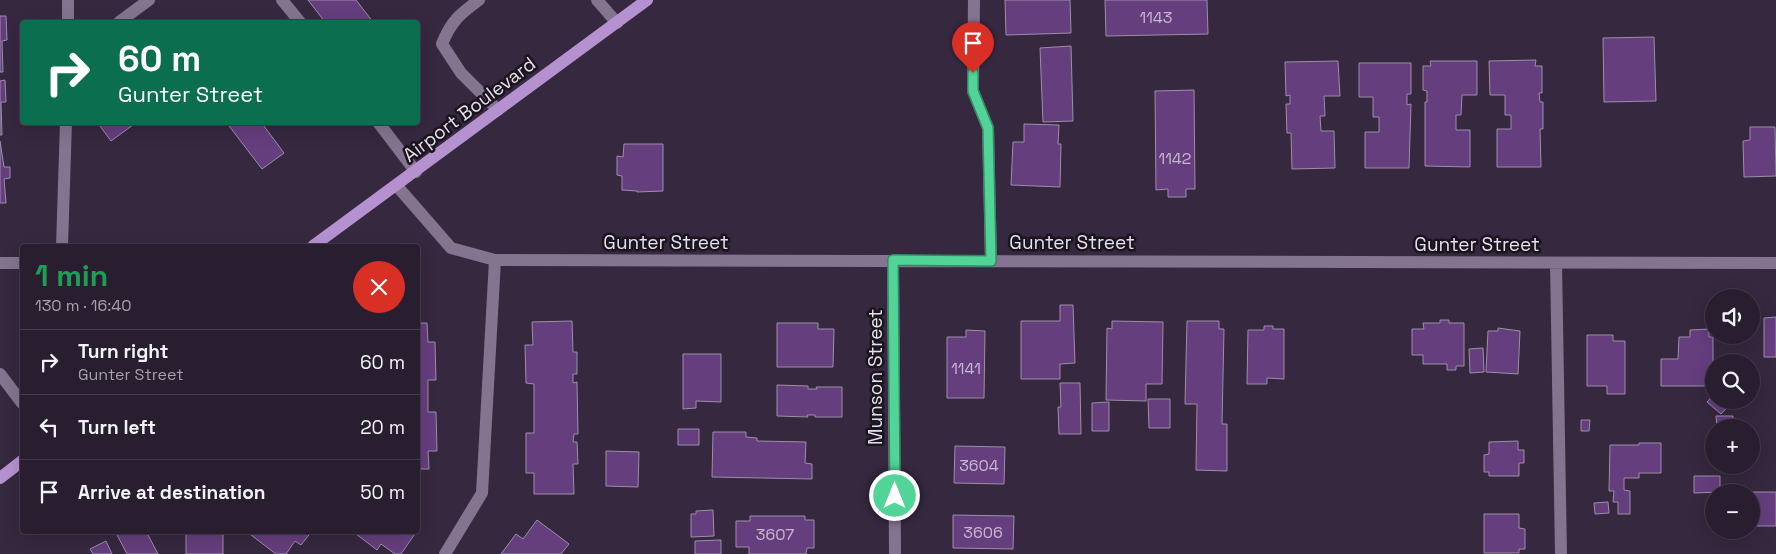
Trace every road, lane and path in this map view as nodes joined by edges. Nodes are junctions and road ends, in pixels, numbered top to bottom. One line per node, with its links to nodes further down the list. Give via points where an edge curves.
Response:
1 (68, 0): 8 (street)
2 (149, 0): 9 (street)
3 (282, 0): 10 (street)
4 (480, 0): 12 (street, via 456,17 442,44 461,73)
5 (597, 0): 11 (street)
6 (647, 0): 11 (main road, Airport Boulevard)
7 (974, 0): 21 (street, via 973,91 988,128)
8 (68, 20)
9 (122, 20)
10 (298, 20)
11 (617, 23): 12 (main road, Airport Boulevard)
12 (498, 110): 15 (main road, Airport Boulevard)
13 (66, 125): 17 (street)
14 (380, 125): 15 (street)
15 (416, 172): 16 (main road, Airport Boulevard)
16 (397, 186): 18 (main road, Airport Boulevard); 19 (street, Gunter Street, via 451,248)
17 (62, 244)
18 (316, 244)
19 (495, 260): 20 (street, Gunter Street); 30 (street, via 482,493)
20 (893, 260): 21 (street, Gunter Street); 31 (street, Munson Street)
21 (991, 261): 24 (street, Gunter Street)
22 (0, 263): 23 (street)
23 (20, 263)
24 (1556, 263): 25 (street, Gunter Street); 32 (street)
25 (1776, 263)
26 (0, 374): 27 (street)
27 (20, 399)
28 (20, 463): 29 (main road)
29 (0, 478)
30 (445, 554)
31 (895, 554)
32 (1561, 554)

